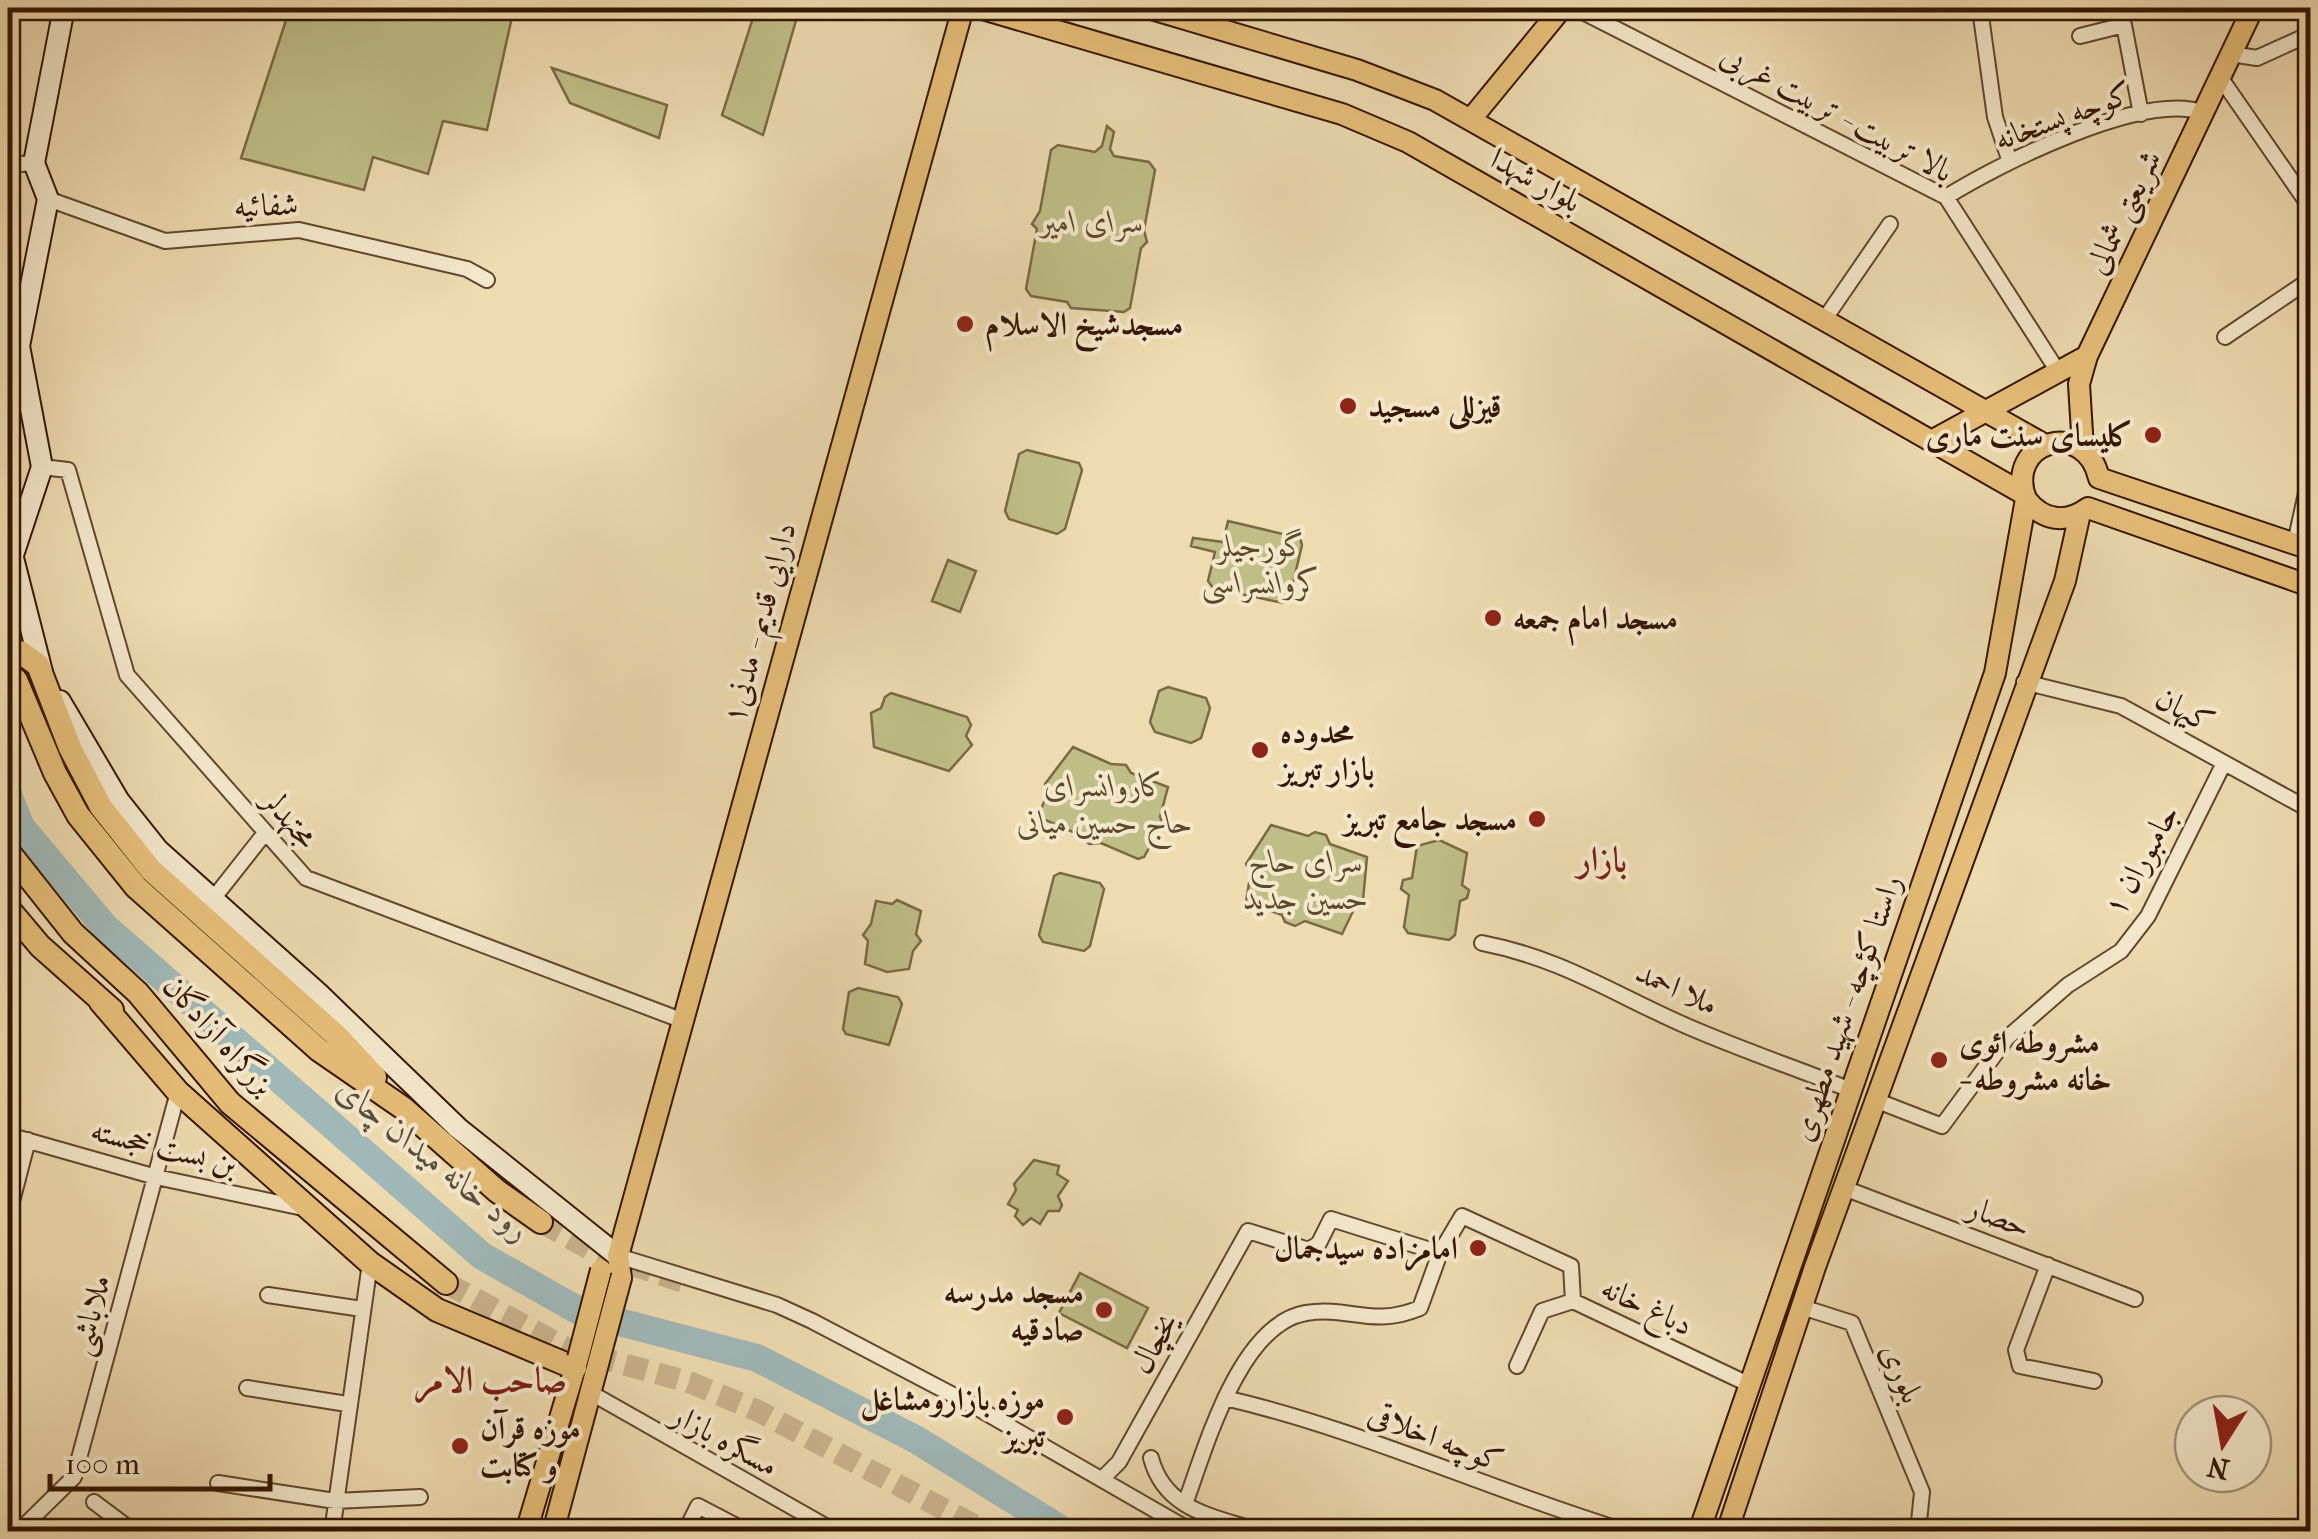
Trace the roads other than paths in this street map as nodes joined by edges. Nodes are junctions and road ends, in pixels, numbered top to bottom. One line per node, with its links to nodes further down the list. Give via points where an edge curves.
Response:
1 (64, 8): 17 (main road)
2 (963, 8): 57 (main road, دارایی قدیم - مدنی۱)
3 (979, 8): 33 (main road, بلوار شهدا, via 1342,114 1408,142)
4 (1148, 8): 15 (main road, بلوار شهدا, via 1356,70)
5 (1562, 8): 15 (main road)
6 (1575, 8): 19 (street, بالا تربیت - تربیت غربی)
7 (1966, 8): 16 (street, via 1980,9 1995,117)
8 (2254, 8): 11 (main road, شریعتی شمالی)
9 (2310, 34): 11 (street, via 2257,58)
10 (2080, 36): 14 (street, via 2124,25)
11 (2230, 54): 12 (main road, شریعتی شمالی)
12 (2220, 77): 13 (main road, شریعتی شمالی); 21 (street)
13 (2204, 112): 14 (street, کوچه پستخانه, via 2185,106); 30 (main road, شریعتی شمالی)
14 (2141, 114): 16 (street, کوچه پستخانه)
15 (1471, 119): 26 (main road, بلوار شهدا)
16 (2010, 162): 19 (street, کوچه پستخانه)
17 (34, 163): 18 (street); 20 (main road)
18 (8, 165)
19 (1946, 198): 31 (street, بالا تربیت - تربیت غربی)
20 (48, 199): 24 (street, شفائیه, via 165,241 299,230 467,269); 29 (main road)
21 (2310, 207)
22 (1890, 224): 26 (street)
23 (2310, 260): 25 (street)
24 (486, 280)
25 (2309, 282): 28 (street)
26 (1824, 320): 32 (main road, بلوار شهدا)
27 (8, 322): 29 (main road)
28 (2225, 338)
29 (19, 346): 36 (main road)
30 (2087, 356): 31 (main road); 35 (main road, شریعتی شمالی, via 2079,384)
31 (2058, 370): 32 (main road)
32 (1982, 411): 33 (main road); 34 (main road, بلوار شهدا)
33 (1934, 440): 38 (main road, بلوار شهدا)
34 (2044, 445): 35 (main road); 38 (main road, راستا کؤچه - شهید مطهری, via 2022,472)
35 (2082, 449): 40 (main road, via 2099,478)
36 (42, 467): 41 (main road); 51 (street, مجتهدلر, via 68,470 127,675)
37 (2310, 475): 40 (street)
38 (2025, 497): 39 (main road, بلوار شهدا, via 2050,518); 43 (main road, راستا کؤچه - شهید مطهری)
39 (2084, 511): 42 (main road, بلوار شهدا); 45 (main road, راستا کؤچه - شهید مطهری)
40 (2302, 546)
41 (10, 565): 46 (main road)
42 (2310, 586)
43 (2002, 640): 45 (main road, via 2020,639); 58 (main road, راستا کؤچه - شهید مطهری)
44 (8, 652): 46 (highway)
45 (2034, 656): 48 (main road, راستا کؤچه - شهید مطهری)
46 (38, 665): 53 (main road, via 119,800 158,850); 62 (highway, via 70,748 124,840 338,1038)
47 (16, 680): 62 (highway, via 78,815 136,887 318,1050)
48 (2024, 682): 49 (street, کیهان, via 2121,706); 60 (main road, راستا کؤچه - شهید مطهری)
49 (2224, 763): 50 (street, کیهان); 60 (street, جامبوران ۱, via 2148,916 2121,951 2007,1038 1942,1126)
50 (2307, 804)
51 (265, 833): 53 (street); 57 (street, مجتهدلر, via 306,878)
52 (8, 851): 61 (highway, بزرگراه آزادگان, via 73,933 138,993)
53 (213, 898): 71 (main road, via 458,1128)
54 (8, 908): 56 (highway)
55 (1482, 943): 58 (street, ملا احمد, via 1582,972 1681,1024)
56 (100, 1000): 59 (highway); 61 (highway)
57 (681, 1020): 71 (main road, دارایی قدیم - مدنی۱)
58 (1848, 1089): 60 (main road); 83 (main road, راستا کؤچه - شهید مطهری)
59 (178, 1092): 65 (street, ملاباشی); 67 (highway)
60 (1875, 1100): 66 (main road, راستا کؤچه - شهید مطهری)
61 (230, 1103): 74 (highway, بزرگراه آزادگان)
62 (403, 1108): 69 (highway)
63 (8, 1135): 64 (street, بن بست خجسته)
64 (28, 1140): 65 (street, بن بست خجسته); 68 (street)
65 (156, 1177): 67 (street, بن بست خجسته); 96 (street, ملاباشی, via 74,1477)
66 (1844, 1188): 73 (street, حصار); 78 (main road, راستا کؤچه - شهید مطهری)
67 (308, 1209): 72 (highway)
68 (8, 1217)
69 (541, 1222)
70 (1440, 1253): 77 (street, دباغ خانه, via 1462,1216 1571,1266); 85 (street, via 1420,1308 1393,1319 1303,1313 1244,1362); 90 (street, یخچال, via 1331,1219 1309,1250 1248,1231 1119,1462)
71 (618, 1256): 81 (main road, bridge, via 622,1278); 81 (main road, bridge, via 601,1270); 90 (street, via 794,1313)
72 (370, 1264): 79 (street); 81 (highway, via 437,1310)
73 (2048, 1265): 76 (street, حصار); 82 (street, via 2016,1350 2020,1366)
74 (446, 1283)
75 (268, 1295): 79 (street)
76 (2135, 1298)
77 (1573, 1301): 80 (street, via 1542,1310); 83 (street, دباغ خانه)
78 (1802, 1307): 108 (main road, راستا کؤچه - شهید مطهری); 109 (street, بلوری, via 1852,1323 1922,1492)
79 (362, 1309): 86 (street)
80 (1517, 1366)
81 (587, 1371): 87 (main road); 88 (main road); 103 (street, مسگره بازار)
82 (2094, 1381)
83 (1748, 1384): 107 (main road, راستا کؤچه - شهید مطهری)
84 (247, 1388): 86 (street)
85 (1224, 1398): 95 (street); 106 (street, کوچه اخلاقی, via 1300,1416)
86 (348, 1404): 93 (street)
87 (554, 1440): 88 (main road); 99 (main road)
88 (576, 1447): 100 (main road)
89 (1151, 1458): 95 (street, via 1157,1480)
90 (1102, 1478): 104 (street)
91 (218, 1483): 93 (street)
92 (420, 1496): 93 (street)
93 (336, 1500): 98 (street)
94 (94, 1502): 97 (street)
95 (1185, 1504): 105 (street)
96 (18, 1532)
97 (134, 1532)
98 (332, 1532)
99 (526, 1532)
100 (553, 1532)
101 (686, 1532): 102 (street, via 698,1506)
102 (748, 1532)
103 (836, 1532)
104 (1193, 1532)
105 (1261, 1532)
106 (1628, 1532)
107 (1698, 1532)
108 (1727, 1532)
109 (1918, 1532)

